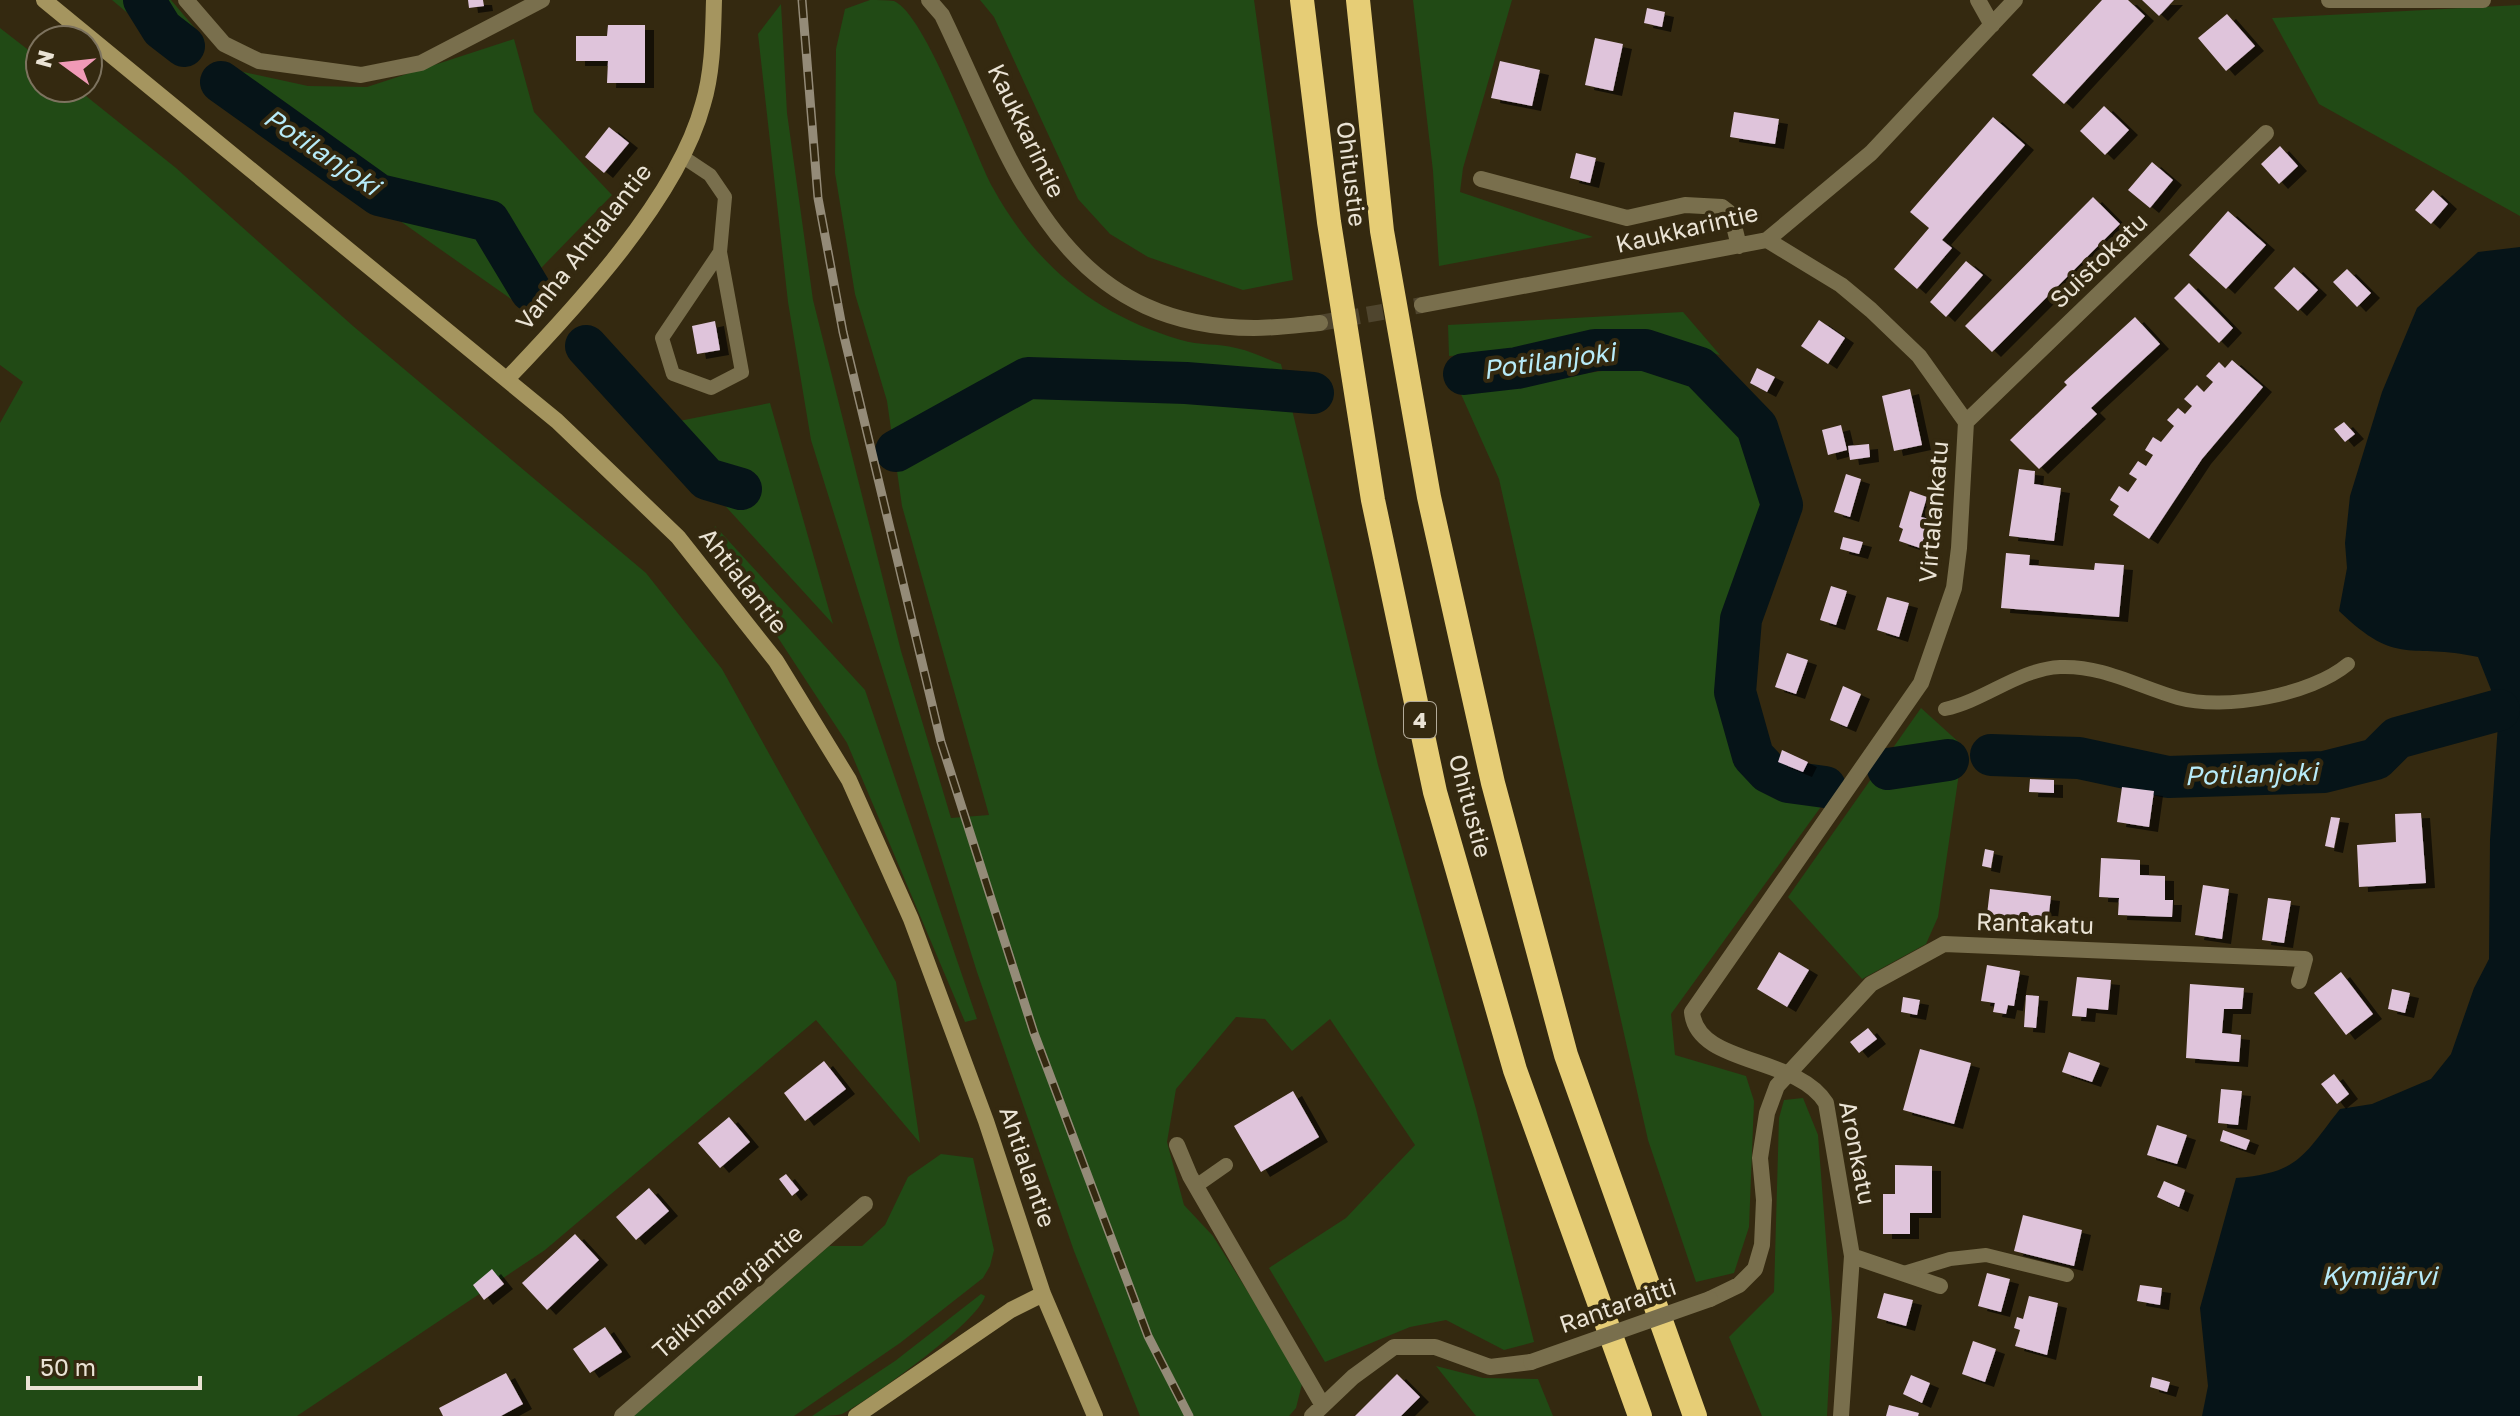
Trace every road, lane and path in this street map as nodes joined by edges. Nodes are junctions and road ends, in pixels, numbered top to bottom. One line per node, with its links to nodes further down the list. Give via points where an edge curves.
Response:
1 (44, 0): 21 (main road, Ahtialantie)
2 (186, 0): 3 (street, via 224,44 259,61 361,75 421,63)
3 (542, 0)
4 (714, 0): 14 (main road, Vanha Ahtialantie, via 703,104)
5 (929, 0): 20 (street, Kaukkarintie, via 949,29 1008,159 1044,222 1086,269 1137,302 1190,321 1252,328)
6 (1302, 0): 41 (highway, Ohitustie / 4, via 1329,222 1373,500 1435,792 1515,1070)
7 (1358, 0): 42 (highway, Ohitustie, via 1385,246 1429,497 1493,783 1566,1055)
8 (1978, 0): 12 (street)
9 (2015, 0): 12 (street, Kaukkarintie)
10 (2329, 0): 11 (street)
11 (2483, 0)
12 (1992, 25): 16 (street, Kaukkarintie, via 1871,153)
13 (2266, 133): 22 (street, Suistokatu)
14 (683, 157): 18 (lane, via 710,175 725,197); 21 (main road, Vanha Ahtialantie, via 608,263)
15 (1481, 179): 17 (street, via 1627,218 1685,205 1722,207 1731,214)
16 (1767, 240): 17 (street, Kaukkarintie); 22 (street, Virtalankatu, via 1871,310 1919,356)
17 (1739, 246): 19 (street, Kaukkarintie)
18 (720, 252): 18 (lane, via 742,372 711,388 673,374 662,338)
19 (1422, 305)
20 (1320, 323)
21 (508, 378): 36 (main road, Ahtialantie, via 678,537 776,661 849,780 911,919)
22 (1966, 422): 26 (street, Virtalankatu, via 1954,588 1921,683 1692,1012 1693,1027)
23 (2348, 664): 24 (lane, via 2330,679 2252,701 2222,702 2181,699 2090,669 2057,667)
24 (1945, 709)
25 (2299, 981): 27 (street, Rantakatu, via 2305,959 1944,944 1871,984)
26 (1702, 1038): 27 (street, Aronkatu, via 1732,1054)
27 (1787, 1071): 32 (street, Aronkatu, via 1819,1092 1826,1103); 37 (street, Rantaraitti, bridge, via 1777,1086 1760,1158 1762,1245 1755,1269 1739,1285 1531,1362 1490,1367 1435,1347 1394,1347)
28 (1177, 1145): 30 (street)
29 (1226, 1165): 30 (lane)
30 (1196, 1186): 37 (street)
31 (865, 1204): 38 (street, Taikinamarjantie)
32 (1852, 1256): 33 (street); 43 (street, Aronkatu)
33 (1904, 1273): 34 (lane, via 1986,1255); 35 (street)
34 (2067, 1275)
35 (1940, 1286)
36 (1043, 1294): 39 (main road, via 1011,1310); 40 (main road, Ahtialantie)
37 (1317, 1410)
38 (622, 1416)
39 (856, 1416)
40 (1095, 1416)
41 (1640, 1416)
42 (1695, 1416)
43 (1841, 1416)

